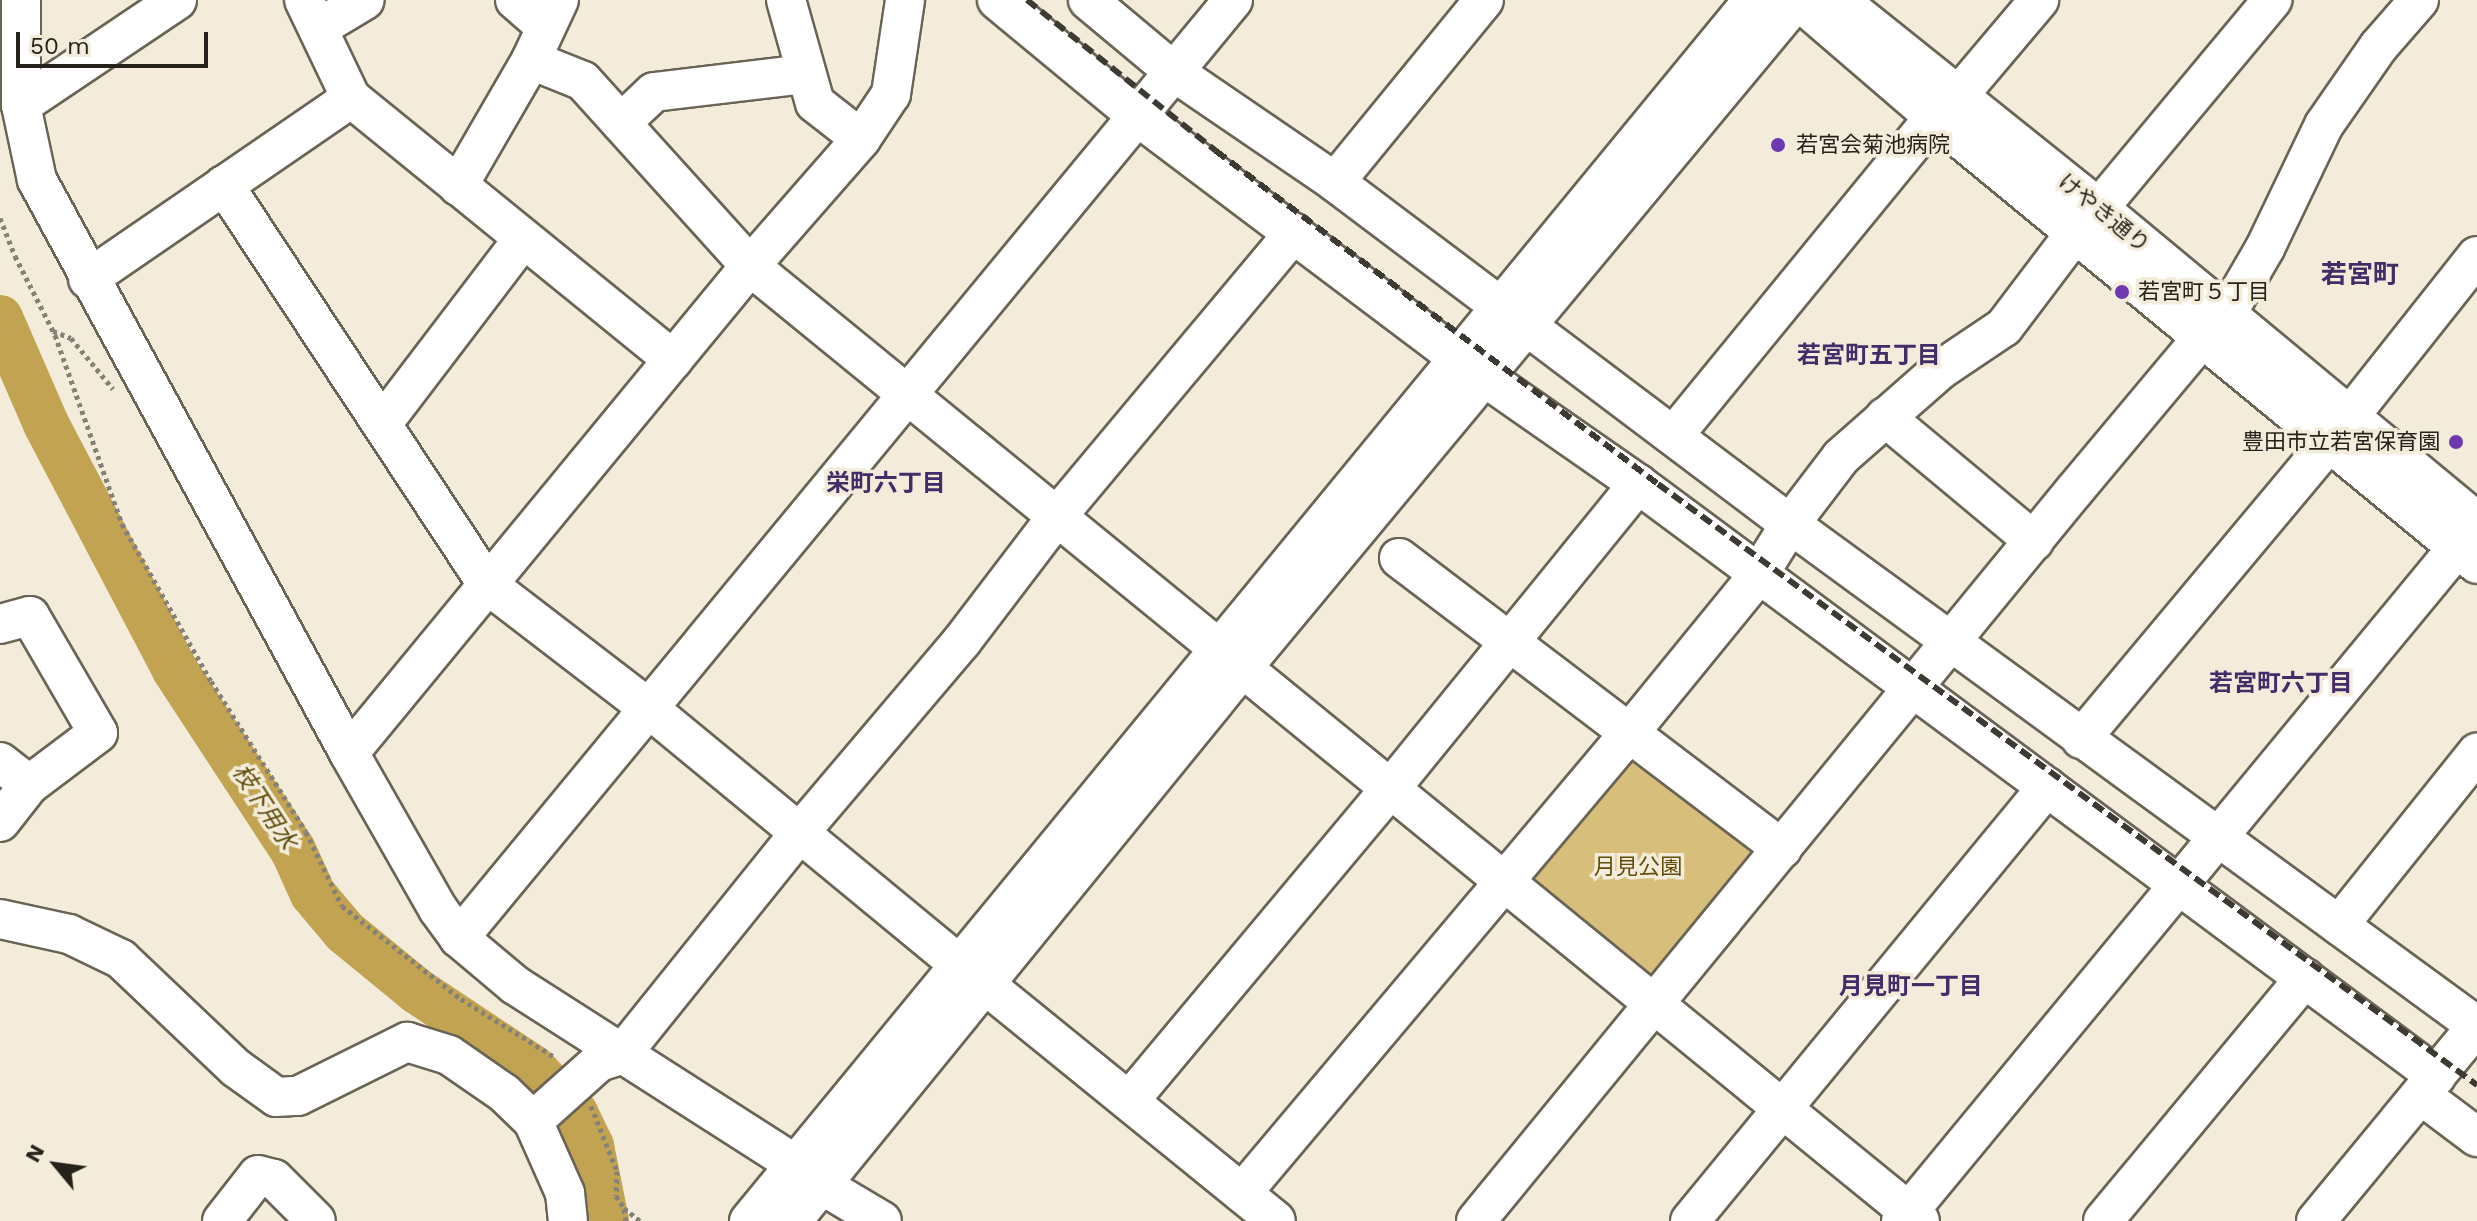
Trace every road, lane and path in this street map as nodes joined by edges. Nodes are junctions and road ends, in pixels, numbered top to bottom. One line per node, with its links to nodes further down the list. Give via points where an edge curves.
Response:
1 (21, 0): 22 (street)
2 (177, 0): 22 (street)
3 (365, 0): 17 (street)
4 (515, 0): 18 (street)
5 (786, 0): 20 (street)
6 (905, 0): 26 (street, via 891,94)
7 (997, 0): 24 (street)
8 (1088, 0): 19 (street)
9 (1233, 0): 19 (street)
10 (1484, 0): 27 (street)
11 (1753, 0): 37 (street)
12 (1798, 0): 23 (street); 37 (street)
13 (1839, 0): 23 (street)
14 (2039, 0): 23 (street)
15 (2272, 0): 31 (street)
16 (2419, 0): 38 (street, via 2379,46 2324,125 2265,248)
17 (312, 14): 21 (street)
18 (546, 29): 25 (street); 29 (street)
19 (1174, 72): 24 (street); 27 (street)
20 (804, 74): 25 (street, via 654,92); 26 (street, via 815,103)
21 (351, 98): 28 (street); 29 (street)
22 (21, 105): 36 (street, via 37,180)
23 (1946, 107): 31 (street); 45 (street)
24 (1137, 116): 32 (street); 41 (street)
25 (621, 123): 35 (street)
26 (861, 139): 35 (street)
27 (1335, 182): 37 (street)
28 (224, 185): 36 (street); 43 (street)
29 (458, 186): 33 (street)
30 (0, 218): 81 (path, via 55,335 122,524 211,681 306,832 342,906 461,999)
31 (2087, 221): 38 (street); 42 (street, via 2004,327 1940,370)
32 (1294, 233): 40 (street); 47 (street)
33 (522, 240): 39 (street); 43 (street)
34 (2477, 256): 44 (street)
35 (750, 266): 39 (street); 41 (street)
36 (88, 279): 62 (street)
37 (1514, 316): 40 (street); 45 (street)
38 (2214, 327): 44 (street); 49 (street)
39 (673, 360): 53 (street)
40 (1472, 368): 46 (street); 57 (street)
41 (908, 394): 47 (street); 59 (street)
42 (1885, 417): 48 (street, via 1841,457); 49 (street)
43 (382, 424): 53 (street)
44 (2339, 429): 50 (street); 61 (street)
45 (1674, 435): 48 (street)
46 (1638, 484): 52 (street); 55 (street)
47 (1058, 515): 57 (street); 68 (street, via 962,641)
48 (1790, 524): 52 (street); 56 (street)
49 (2034, 541): 56 (street)
50 (2470, 545): 69 (street)
51 (1399, 558): 55 (street)
52 (1759, 574): 58 (street); 60 (street)
53 (488, 585): 59 (street); 62 (street)
54 (0, 624): 64 (street, via 30,616 98,733)
55 (1512, 640): 60 (street); 66 (street)
56 (1951, 641): 58 (street); 61 (street)
57 (1231, 657): 66 (street); 76 (street)
58 (1914, 688): 65 (street); 70 (street)
59 (647, 707): 68 (street); 75 (street)
60 (1631, 731): 70 (street); 71 (street)
61 (2081, 739): 69 (street)
62 (349, 753): 75 (street)
63 (2477, 753): 74 (street)
64 (14, 773): 67 (street)
65 (2047, 787): 72 (street); 84 (street)
66 (1391, 788): 71 (street); 83 (street)
67 (0, 822)
68 (800, 832): 76 (street); 80 (street)
69 (2218, 838): 72 (street); 74 (street)
70 (1782, 849): 78 (street)
71 (1507, 881): 78 (street); 88 (street)
72 (2177, 885): 77 (street); 90 (street)
73 (0, 919): 85 (street, via 69,934 121,959 236,1068 276,1097 298,1096 407,1042 449,1055)
74 (2339, 925): 79 (street)
75 (459, 938): 80 (street, via 515,985)
76 (973, 975): 83 (street); 87 (street)
77 (2305, 978): 82 (street); 102 (street)
78 (1656, 1002): 84 (street); 100 (street)
79 (2477, 1026): 82 (street)
80 (621, 1055): 81 (street, via 599,1062); 87 (street)
81 (582, 1081): 85 (street); 89 (path, via 604,1091 591,1106 617,1171 616,1196)
82 (2428, 1085): 86 (street); 103 (street)
83 (1129, 1101): 88 (street)
84 (1783, 1107): 90 (street); 101 (street)
85 (539, 1116): 93 (street, via 565,1193)
86 (2477, 1137)
87 (808, 1175): 96 (street); 97 (street); 98 (street)
88 (1242, 1193): 99 (street)
89 (624, 1208): 94 (path); 95 (path)
90 (1910, 1218)
91 (222, 1221): 92 (street, via 258,1175 274,1179)
92 (316, 1221)
93 (568, 1221)
94 (626, 1221)
95 (640, 1221)
96 (749, 1221)
97 (792, 1221)
98 (882, 1221)
99 (1276, 1221)
100 (1476, 1221)
101 (1690, 1221)
102 (2103, 1221)
103 (2316, 1221)

